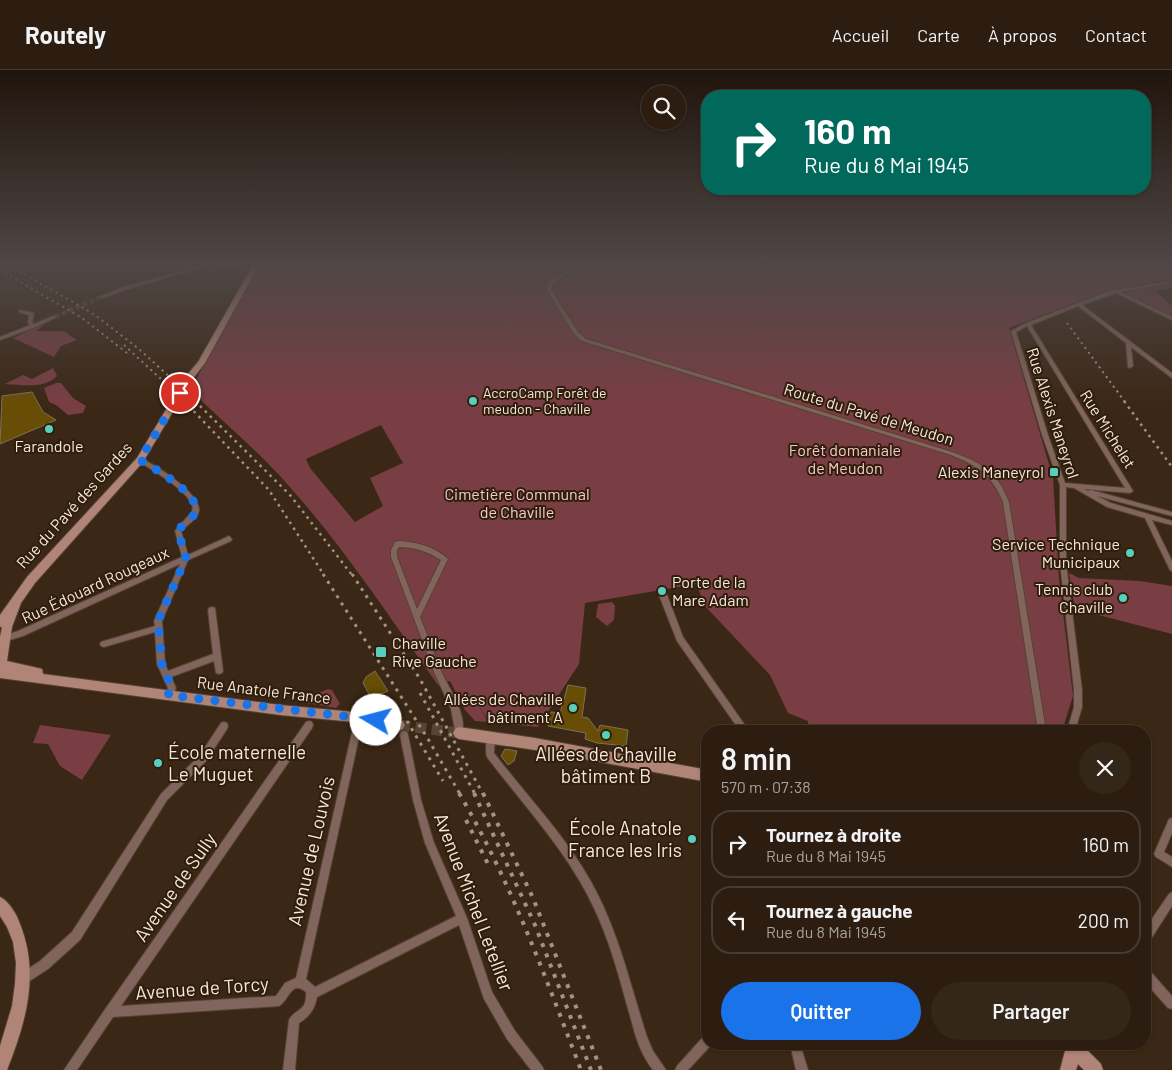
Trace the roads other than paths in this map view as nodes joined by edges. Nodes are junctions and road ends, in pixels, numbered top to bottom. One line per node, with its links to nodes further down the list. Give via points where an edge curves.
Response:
1 (23, 312): 10 (street, via 32,314 30,323)
2 (226, 312): 15 (main road, Rue du Pavé des Gardes, bridge, via 200,363)
3 (563, 312): 39 (street, Route du Pavé de Meudon, via 584,340 950,452 978,464 1002,489 1006,502)
4 (1061, 312): 9 (street)
5 (1088, 312): 12 (street)
6 (1157, 312): 8 (street)
7 (55, 317): 10 (street)
8 (1172, 319)
9 (1028, 324): 16 (street, Rue Alexis Maneyrol, via 1015,329 1014,336); 17 (street, Rue Michelet, via 1130,491 1088,486)
10 (34, 326): 11 (street)
11 (0, 340)
12 (1128, 343): 13 (street); 14 (street)
13 (1130, 366)
14 (1172, 376)
15 (140, 460): 22 (street, via 184,488 195,504 195,513 178,531); 25 (main road, Rue du Pavé des Gardes)
16 (1063, 485): 17 (street, Rue Michelet); 40 (street, Rue Alexis Maneyrol, via 1063,563 1078,690 1078,707)
17 (1076, 488): 18 (street); 19 (street)
18 (1172, 514)
19 (1147, 516): 20 (street); 23 (street)
20 (1172, 523)
21 (228, 539): 22 (street, Rue Édouard Rougeaux)
22 (186, 558): 29 (street); 30 (street, Rue Édouard Rougeaux, via 30,630)
23 (1172, 568)
24 (663, 594): 38 (street, via 680,639)
25 (17, 598): 28 (main road, Rue du Pavé des Gardes); 30 (main road, Rue du Pavé des Gardes)
26 (212, 610): 32 (street)
27 (416, 617): 27 (street, via 445,559 410,543 398,544 394,557); 44 (street, via 457,711)
28 (0, 623)
29 (158, 628): 31 (street); 35 (street, via 162,664)
30 (2, 639): 33 (main road, Rue du Pavé des Gardes)
31 (104, 644)
32 (217, 656): 34 (street); 35 (street)
33 (0, 668): 36 (main road, Rue Anatole France)
34 (219, 671)
35 (167, 675): 36 (street, via 172,688)
36 (168, 695): 43 (main road, Rue Anatole France, via 359,717)
37 (309, 725): 58 (street, Avenue de Sully)
38 (741, 725)
39 (1041, 725)
40 (1072, 725)
41 (224, 726): 53 (street, via 203,758 164,797 76,936)
42 (357, 728): 55 (street, Avenue de Louvois)
43 (402, 730): 51 (street, Avenue Michel Letellier, via 430,843)
44 (459, 733): 45 (main road)
45 (491, 737): 46 (main road); 67 (street, via 490,754 572,862 597,903 610,934 643,1044)
46 (701, 775)
47 (1172, 822): 48 (street, via 1159,854)
48 (1172, 862)
49 (1172, 897): 52 (street)
50 (0, 904): 53 (main road, via 19,940)
51 (462, 918): 56 (street); 66 (street, Avenue Michel Letellier, via 488,995 511,1035)
52 (1151, 929)
53 (24, 978): 63 (main road, via 17,1022)
54 (1151, 981): 57 (street)
55 (300, 982): 56 (street, via 308,985); 58 (street, Avenue de Torcy, via 287,987 279,1001)
56 (312, 994): 65 (street, via 307,1010 294,1020)
57 (1172, 1004)
58 (110, 1012): 64 (street, Avenue de Sully)
59 (701, 1048): 68 (street)
60 (797, 1050): 69 (street)
61 (1072, 1050): 70 (main road)
62 (1077, 1050): 71 (main road)
63 (0, 1068)
64 (70, 1070)
65 (289, 1070)
66 (538, 1070)
67 (660, 1070)
68 (681, 1070)
69 (802, 1070)
70 (1068, 1070)
71 (1095, 1070)

